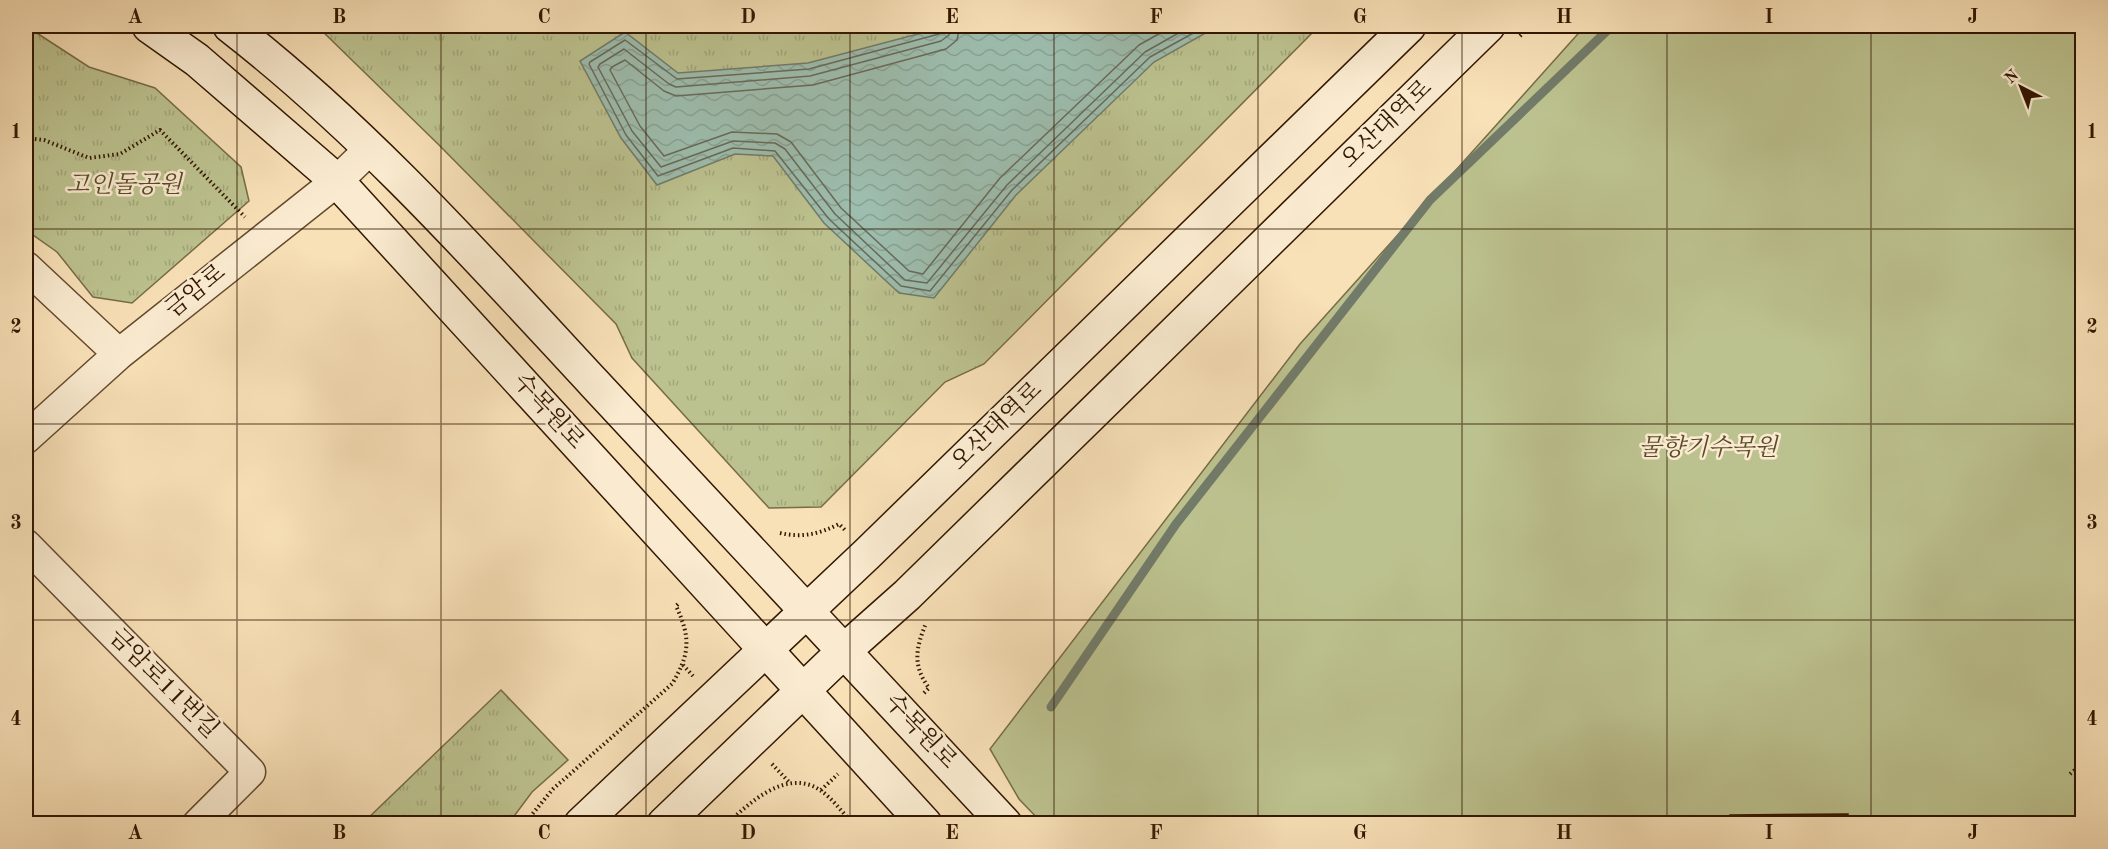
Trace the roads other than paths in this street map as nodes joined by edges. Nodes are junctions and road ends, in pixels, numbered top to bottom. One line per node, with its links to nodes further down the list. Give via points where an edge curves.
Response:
1 (148, 26): 6 (main road, 수목원로, via 197,60)
2 (230, 26): 5 (main road, 수목원로)
3 (1409, 26): 11 (main road, 오산대역로)
4 (1488, 26): 13 (main road, 오산대역로, via 907,595)
5 (370, 149): 6 (street, 금암로); 11 (main road, 수목원로)
6 (337, 181): 8 (street, 금암로); 12 (main road, 수목원로)
7 (26, 267): 8 (street)
8 (119, 354): 9 (street, 금암로)
9 (26, 438)
10 (26, 545): 15 (street, 금암로11번길, via 250,772)
11 (807, 611): 12 (main road, 오산대역로); 13 (main road, 수목원로)
12 (765, 650): 14 (main road, 수목원로); 16 (main road, 오산대역로)
13 (844, 651): 14 (main road, 오산대역로); 19 (main road, 수목원로)
14 (803, 692): 17 (main road, 오산대역로); 18 (main road, 수목원로)
15 (198, 824)
16 (581, 824)
17 (664, 824)
18 (925, 824)
19 (1005, 824)

